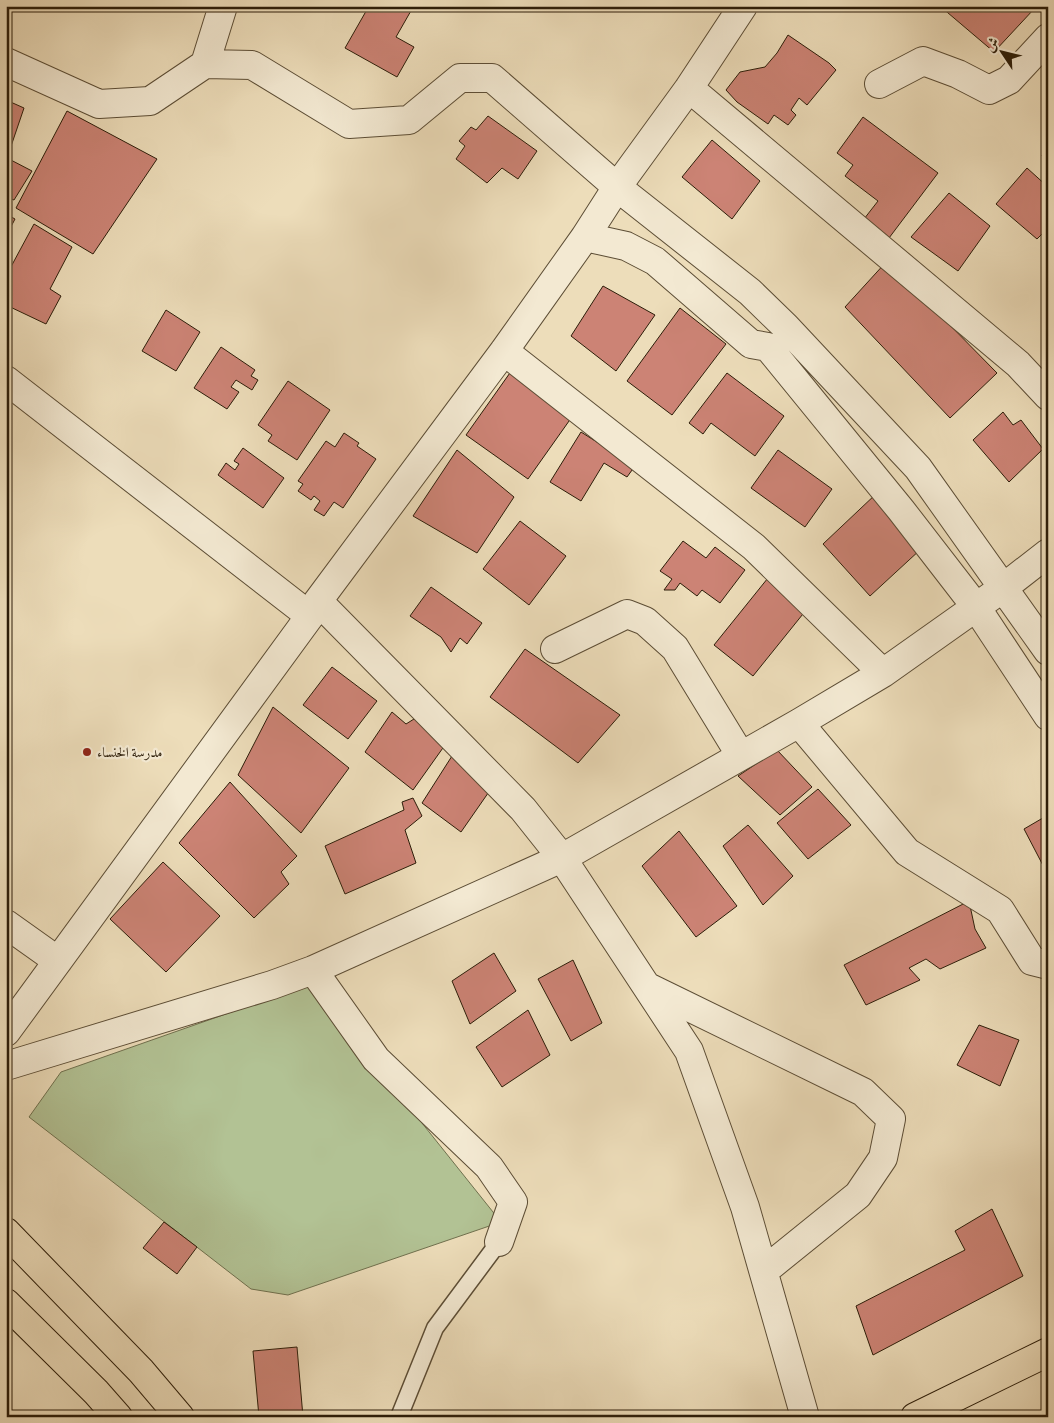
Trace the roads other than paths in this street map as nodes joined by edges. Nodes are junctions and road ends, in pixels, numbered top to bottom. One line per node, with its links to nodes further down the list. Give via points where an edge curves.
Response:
1 (223, 6): 5 (street)
2 (743, 6): 7 (street)
3 (1048, 38): 6 (street, via 1009,80 989,90 923,61)
4 (6, 62): 5 (street, via 99,104 150,101)
5 (204, 64): 8 (street, via 252,65 349,124 409,120 460,78 492,78)
6 (879, 84)
7 (689, 88): 8 (street); 12 (street, via 1018,364)
8 (617, 187): 9 (street); 14 (street, via 750,292 786,327 918,468)
9 (585, 237): 10 (street); 16 (street, via 626,246 655,261 751,344 768,348)
10 (504, 351): 15 (street); 19 (street, via 754,547)
11 (6, 380): 15 (street)
12 (1048, 396)
13 (1048, 553): 14 (street)
14 (1003, 588): 16 (street); 18 (street)
15 (314, 608): 23 (street, via 523,809); 25 (street)
16 (976, 608): 19 (street); 20 (street)
17 (555, 649): 22 (street, via 627,614 645,621 675,648)
18 (1048, 651)
19 (883, 673): 21 (street)
20 (1048, 716)
21 (799, 724): 22 (street); 26 (street, via 906,852 1000,910 1032,962)
22 (741, 756): 23 (street)
23 (562, 858): 27 (street); 28 (street)
24 (6, 924): 25 (street)
25 (58, 961): 29 (street)
26 (1048, 965)
27 (313, 970): 30 (street); 32 (street, via 376,1059 488,1167 513,1202)
28 (646, 986): 33 (street, via 689,1051 745,1207); 33 (street, via 863,1092 891,1119 883,1158 858,1195)
29 (6, 1032)
30 (6, 1066)
31 (6, 1232): 37 (main road, via 141,1371)
32 (499, 1242): 38 (lane, via 435,1328)
33 (764, 1272): 39 (street)
34 (6, 1303): 36 (main road)
35 (1048, 1352): 40 (main road)
36 (118, 1417)
37 (180, 1417)
38 (399, 1417)
39 (805, 1417)
40 (915, 1417)

